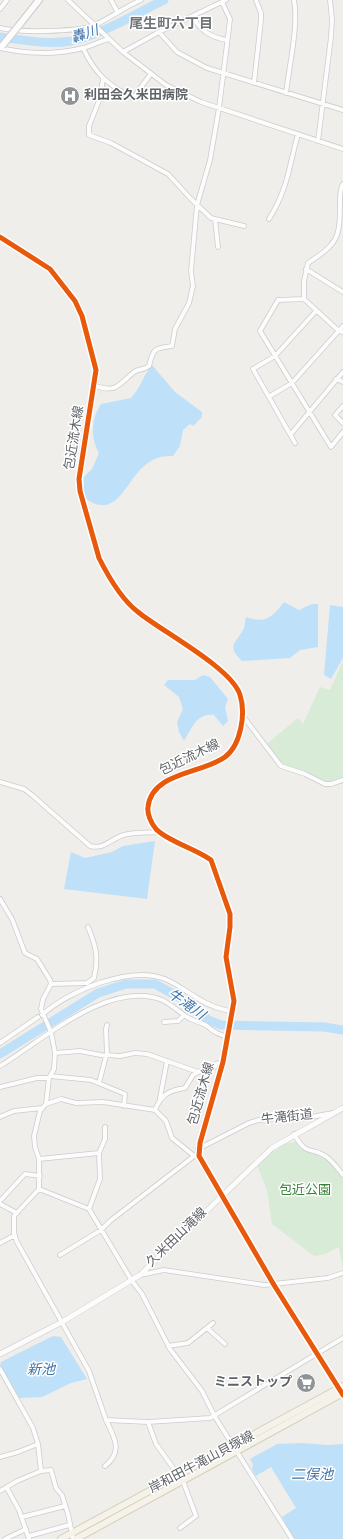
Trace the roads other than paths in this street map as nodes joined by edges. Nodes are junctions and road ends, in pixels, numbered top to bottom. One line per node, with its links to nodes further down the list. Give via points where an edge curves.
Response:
1 (7, 0): 10 (street)
2 (39, 0): 18 (main road, bridge)
3 (111, 0): 11 (street)
4 (141, 0): 11 (street)
5 (256, 0): 24 (street, via 261,20)
6 (294, 0): 25 (street, via 296,12)
7 (330, 0): 26 (street, via 332,19)
8 (72, 1): 13 (street)
9 (224, 1): 12 (street); 17 (street, via 230,19)
10 (0, 9)
11 (117, 11): 13 (street)
12 (192, 16): 15 (street); 17 (street, via 207,34)
13 (95, 26): 14 (street, via 22,31); 16 (street)
14 (0, 28)
15 (159, 32): 20 (street); 21 (street, via 177,52)
16 (109, 39): 19 (street); 20 (street)
17 (228, 40): 21 (street)
18 (1, 48): 19 (street, via 47,52)
19 (83, 48): 23 (street)
20 (123, 52): 22 (street)
21 (224, 74): 24 (street); 27 (street)
22 (150, 75): 23 (street, via 133,98); 27 (street, via 182,94)
23 (103, 79): 33 (street, via 100,98 89,126 89,135 111,143 168,174)
24 (254, 83): 25 (street)
25 (286, 93): 26 (street)
26 (323, 104): 28 (street); 30 (street)
27 (219, 108): 29 (street); 33 (street, via 210,160)
28 (343, 110)
29 (298, 134): 30 (street); 34 (street, via 290,174 277,206)
30 (318, 140): 31 (street)
31 (343, 149)
32 (343, 184): 41 (street, via 340,190 340,215 336,237 332,245 308,263)
33 (197, 205): 35 (street); 52 (street, via 191,271 193,286 189,303 175,329 172,346 157,348 152,352 148,366 133,373 119,386 106,390)
34 (269, 218)
35 (215, 219): 36 (street); 37 (street)
36 (244, 226)
37 (217, 235): 39 (street); 40 (street)
38 (0, 237): 52 (street, 包近流木線, via 50,269 75,300 95,365)
39 (223, 237)
40 (218, 247)
41 (306, 269): 42 (street); 43 (street)
42 (343, 292)
43 (304, 299): 44 (street); 47 (street, via 278,300 260,331)
44 (316, 311): 46 (street); 47 (street)
45 (343, 326): 46 (street)
46 (341, 331): 51 (street)
47 (275, 356): 51 (street); 53 (street, via 253,369)
48 (343, 372): 49 (street)
49 (336, 379): 50 (street); 55 (street)
50 (343, 382)
51 (292, 383): 53 (street); 55 (street)
52 (95, 386): 60 (street, 包近流木線, via 79,479 99,558 126,600 137,612 214,666 235,685 240,695)
53 (270, 396): 58 (street)
54 (343, 406): 56 (street, via 335,415)
55 (310, 412): 57 (street, via 331,446); 58 (street)
56 (343, 423)
57 (343, 432)
58 (291, 434): 59 (street)
59 (295, 443)
60 (242, 715): 61 (street, via 281,766 325,784); 63 (street, 包近流木線, via 238,736 233,748 225,757 165,782 153,792 148,809 151,822)
61 (343, 780)
62 (0, 782): 63 (street, via 24,789 95,848 124,835)
63 (159, 832): 67 (street, 包近流木線, via 204,855 211,860 216,872 231,920 226,954 233,992)
64 (0, 900): 66 (street, via 12,919 25,953 37,959)
65 (88, 926): 66 (street, via 97,950 98,962 94,978 87,983)
66 (51, 984): 69 (street, via 43,999)
67 (233, 1012): 69 (street, via 209,1005 163,978 138,975 111,980 78,992 54,1004); 73 (street, 包近流木線)
68 (184, 1015): 70 (street, via 178,1021); 72 (street, via 163,1001 141,996 110,1001); 73 (street, via 214,1033)
69 (41, 1017): 72 (street); 74 (street)
70 (164, 1022)
71 (108, 1025): 76 (street)
72 (51, 1031): 75 (street); 79 (street)
73 (228, 1035): 78 (street, 包近流木線)
74 (0, 1043)
75 (55, 1053): 76 (street, via 80,1051); 81 (street, via 54,1069)
76 (107, 1055): 77 (street, via 147,1054); 82 (street)
77 (167, 1061): 80 (street); 84 (street)
78 (222, 1062): 80 (street); 94 (street, 包近流木線)
79 (0, 1066)
80 (198, 1072): 84 (street, via 185,1088 167,1093)
81 (49, 1077): 82 (street, via 91,1080); 83 (street); 85 (street)
82 (99, 1083): 86 (street, via 125,1094)
83 (0, 1086)
84 (160, 1098): 89 (street)
85 (46, 1104): 86 (street, via 61,1099 76,1103 103,1102); 87 (street)
86 (124, 1106): 89 (street)
87 (42, 1108): 91 (street, via 14,1111); 96 (street, via 34,1136)
88 (343, 1108): 90 (street, 久米田山滝線)
89 (156, 1110): 94 (street, via 166,1121 172,1138)
90 (333, 1113): 93 (street, 久米田山滝線); 94 (street, 牛滝街道, via 259,1120)
91 (0, 1117)
92 (105, 1126): 95 (street, via 105,1139)
93 (294, 1134): 97 (street, via 300,1146 328,1158); 100 (street, 久米田山滝線, via 272,1148)
94 (197, 1152): 100 (street); 104 (street, 牛滝街道)
95 (99, 1153): 96 (street); 102 (street, via 100,1179)
96 (40, 1159): 98 (street)
97 (343, 1175)
98 (40, 1176): 99 (street); 101 (street, via 24,1174)
99 (39, 1189): 102 (street); 103 (street)
100 (221, 1195): 109 (street, 久米田山滝線); 111 (street)
101 (0, 1203): 103 (street)
102 (89, 1209): 104 (street)
103 (17, 1213): 105 (street, via 14,1216)
104 (102, 1230): 107 (street, 牛滝街道); 110 (street)
105 (15, 1235): 106 (street); 112 (street)
106 (0, 1243)
107 (60, 1255)
108 (343, 1273): 111 (street, via 328,1278)
109 (140, 1275): 110 (street, 久米田山滝線); 111 (street, via 164,1270)
110 (132, 1281): 112 (street, 久米田山滝線); 117 (street, via 142,1294)
111 (274, 1285): 119 (street)
112 (62, 1322): 118 (street, 久米田山滝線); 123 (street, via 89,1371)
113 (213, 1323): 114 (street)
114 (207, 1328): 116 (street); 117 (street, via 188,1343)
115 (343, 1338): 119 (street)
116 (225, 1344)
117 (168, 1346): 122 (street, via 202,1391)
118 (0, 1354)
119 (317, 1354): 121 (street); 122 (street)
120 (0, 1369): 125 (street, via 28,1417)
121 (342, 1391): 126 (main road, 岸和田牛滝山貝塚線)
122 (215, 1416): 124 (street, via 200,1420); 126 (street)
123 (106, 1420): 124 (street); 128 (street, via 117,1446 115,1455)
124 (148, 1422): 130 (street, via 156,1444)
125 (38, 1444): 127 (street); 129 (street)
126 (235, 1448): 130 (main road, 岸和田牛滝山貝塚線); 143 (street)
127 (0, 1457)
128 (105, 1466)
129 (41, 1471): 131 (street); 133 (street, via 50,1470)
130 (181, 1478): 136 (street, via 195,1508 196,1516); 138 (main road, 岸和田牛滝山貝塚線); 142 (main road, 岸和田牛滝山貝塚線)
131 (7, 1488): 132 (street); 134 (street)
132 (0, 1491)
133 (65, 1506): 134 (street); 135 (street)
134 (22, 1517): 137 (street)
135 (69, 1525): 138 (street); 139 (street)
136 (180, 1528)
137 (26, 1530): 139 (street); 140 (street)
138 (72, 1536): 141 (main road, 岸和田牛滝山貝塚線)
139 (29, 1538)
140 (5, 1539)
141 (61, 1539)
142 (76, 1539)
143 (292, 1539)

